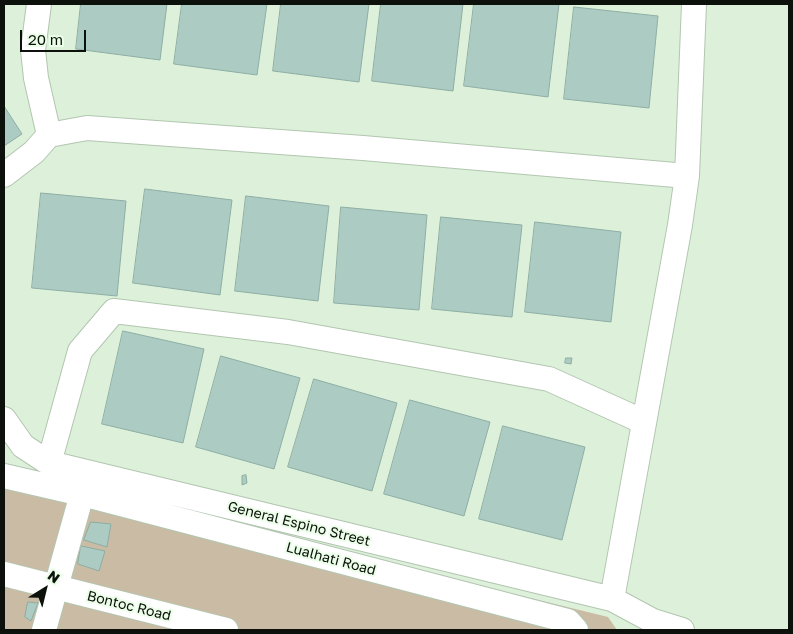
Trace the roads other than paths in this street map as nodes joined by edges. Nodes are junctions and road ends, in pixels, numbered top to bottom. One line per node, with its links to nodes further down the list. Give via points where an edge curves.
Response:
1 (39, 4): 3 (street, via 33,50)
2 (694, 4): 5 (street)
3 (49, 134): 4 (street, via 34,152); 5 (street, via 87,128)
4 (4, 175)
5 (687, 176): 7 (street)
6 (4, 419): 8 (street, General Espino Street, via 23,446)
7 (644, 422): 8 (street, via 549,379 288,332 114,311 80,351); 13 (street)
8 (50, 463): 13 (street, General Espino Street)
9 (4, 476): 10 (street, Lualhati Road)
10 (82, 494): 12 (street); 16 (street, Lualhati Road, via 568,621)
11 (4, 574): 12 (street, Bontoc Road)
12 (57, 587): 14 (street); 15 (street, Bontoc Road)
13 (612, 599): 17 (street, General Espino Street, via 653,621)
14 (44, 630)
15 (226, 630)
16 (576, 630)
17 (682, 630)

